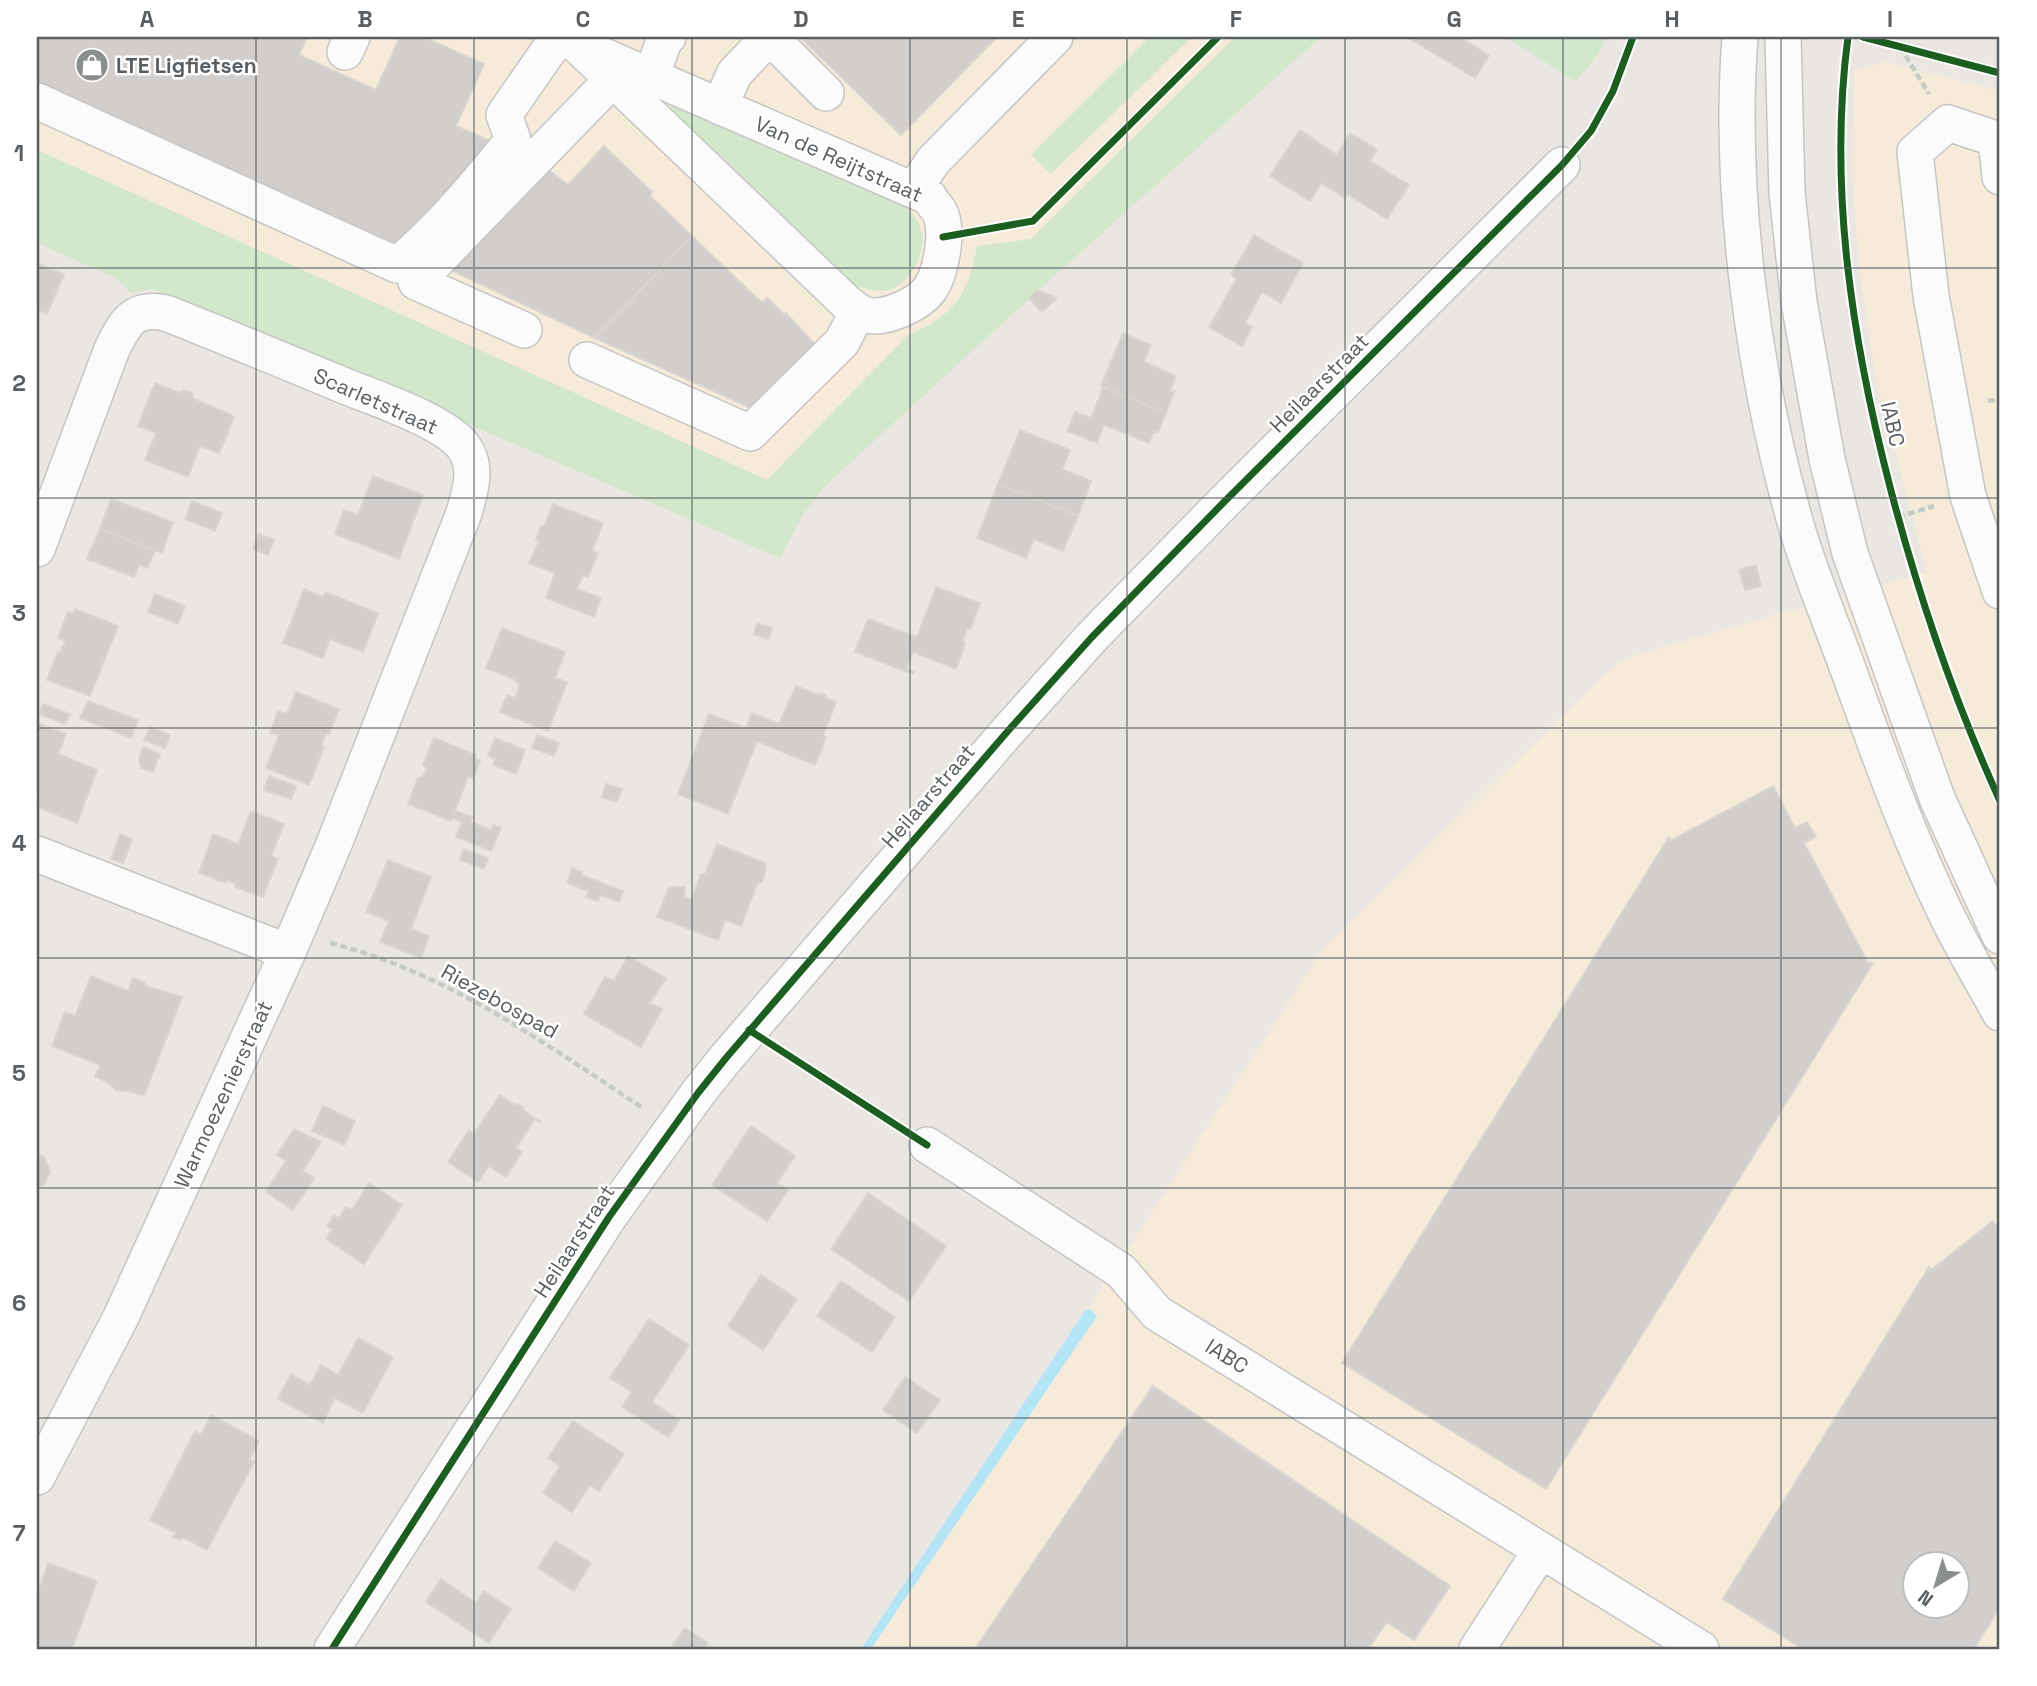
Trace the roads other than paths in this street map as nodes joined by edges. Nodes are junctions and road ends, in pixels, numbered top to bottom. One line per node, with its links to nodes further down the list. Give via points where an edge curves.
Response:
1 (668, 37): 7 (street)
2 (769, 37): 9 (street); 11 (street, via 734,74)
3 (1055, 37): 15 (street, via 933,162)
4 (1740, 37): 24 (street, via 1740,192 1748,284 1762,373 1799,535 1894,797 1950,921)
5 (1783, 37): 22 (street, via 1788,206 1799,302 1827,459 1850,553 1937,798)
6 (565, 39): 7 (street, Van de Reijtstraat); 8 (street); 10 (street, via 504,115 513,140 472,190 397,265)
7 (652, 77): 11 (street, Van de Reijtstraat)
8 (613, 79): 16 (street); 17 (street, via 416,282)
9 (826, 93)
10 (37, 101)
11 (720, 107): 15 (street, Van de Reijtstraat)
12 (1998, 139): 14 (street); 20 (street, via 1948,123 1915,152 1931,296 1968,496)
13 (1562, 165): 28 (street, Heilaarstraat, via 1092,637 757,1020 609,1217)
14 (2000, 177)
15 (914, 190): 16 (street, Van de Reijtstraat, via 929,197 941,215 940,267 929,291 888,315)
16 (858, 311): 18 (street, via 842,342 750,433)
17 (524, 330)
18 (587, 360)
19 (37, 549): 23 (street, Scarletstraat, via 112,349 140,311 166,313 382,401 463,445 471,460 472,477 464,513)
20 (2000, 591)
21 (37, 854): 23 (street)
22 (2000, 936)
23 (292, 944): 26 (street, Warmoezenierstraat, via 120,1319)
24 (2000, 1013)
25 (927, 1145): 27 (street, IABC, via 1121,1271 1157,1313)
26 (37, 1477)
27 (1541, 1550): 29 (street); 30 (street, IABC)
28 (332, 1649)
29 (1477, 1649)
30 (1701, 1649)

